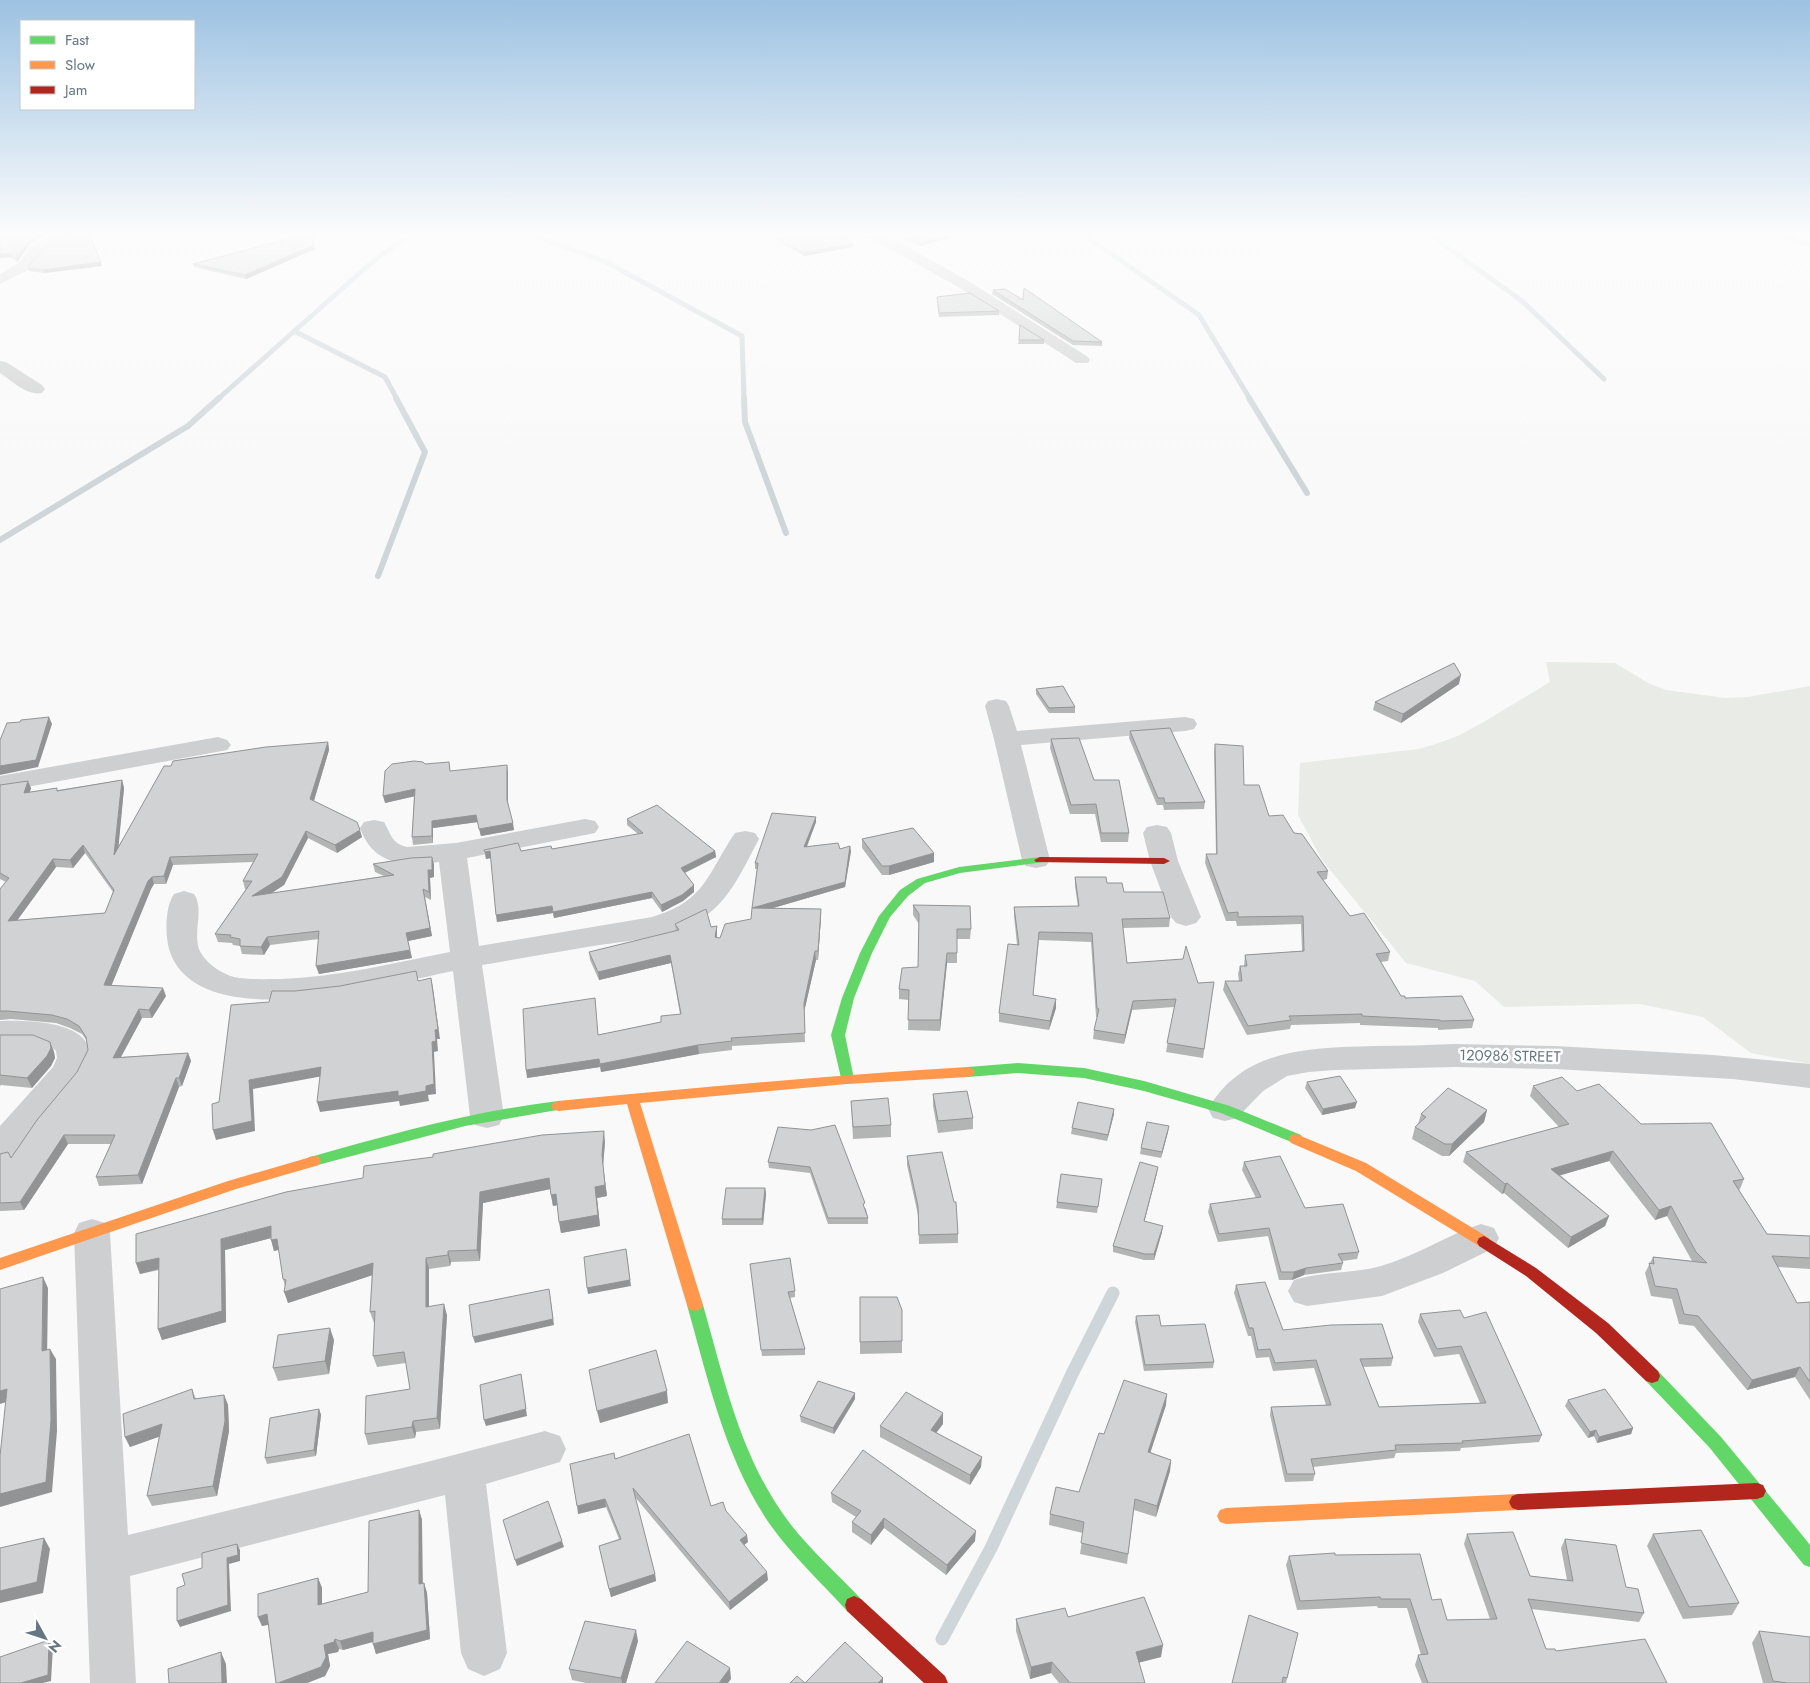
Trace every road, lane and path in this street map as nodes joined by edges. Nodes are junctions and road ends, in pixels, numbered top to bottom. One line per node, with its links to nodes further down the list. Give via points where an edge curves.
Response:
1 (1006, 311): 2 (street)
2 (1082, 360)
3 (0, 366): 4 (street)
4 (36, 389)
5 (997, 706): 7 (street)
6 (1185, 724): 7 (street)
7 (1007, 739): 15 (street)
8 (218, 745): 9 (street)
9 (0, 784)
10 (585, 827): 14 (street)
11 (374, 828): 14 (street, via 380,843 393,852 403,855)
12 (1157, 833): 16 (street)
13 (746, 839): 19 (street, via 720,886 683,917 656,926)
14 (452, 852): 19 (street)
15 (1036, 860): 16 (street); 22 (street, via 988,865 936,876 921,881 904,893 885,916 848,998 838,1034)
16 (1164, 861): 18 (street)
17 (184, 900): 19 (street, via 181,943 192,964 208,978 226,986 255,990 335,984)
18 (1186, 917)
19 (468, 958): 25 (street)
20 (0, 1032): 26 (street, via 20,1030 59,1036 68,1043 74,1056 67,1072)
21 (1810, 1076): 24 (street, 120986 STREET, via 1752,1069 1538,1056 1443,1055 1309,1060 1269,1071 1240,1092)
22 (847, 1079): 23 (street); 24 (street, via 1018,1068 1084,1073)
23 (632, 1099): 25 (street); 39 (street, via 748,1469 775,1517 792,1538 860,1611)
24 (1225, 1109): 28 (street, via 1361,1167)
25 (487, 1116): 27 (street, via 366,1146 233,1185)
26 (0, 1149)
27 (92, 1233): 29 (street); 36 (street)
28 (1481, 1238): 30 (street, via 1430,1263 1382,1281); 33 (street, via 1602,1328 1680,1403)
29 (0, 1264)
30 (1307, 1291)
31 (545, 1449): 32 (street)
32 (464, 1471): 36 (street); 37 (street)
33 (1757, 1491): 34 (street); 35 (street)
34 (1226, 1516)
35 (1810, 1559)
36 (108, 1561): 38 (street)
37 (484, 1653)
38 (113, 1683)
39 (938, 1683)

